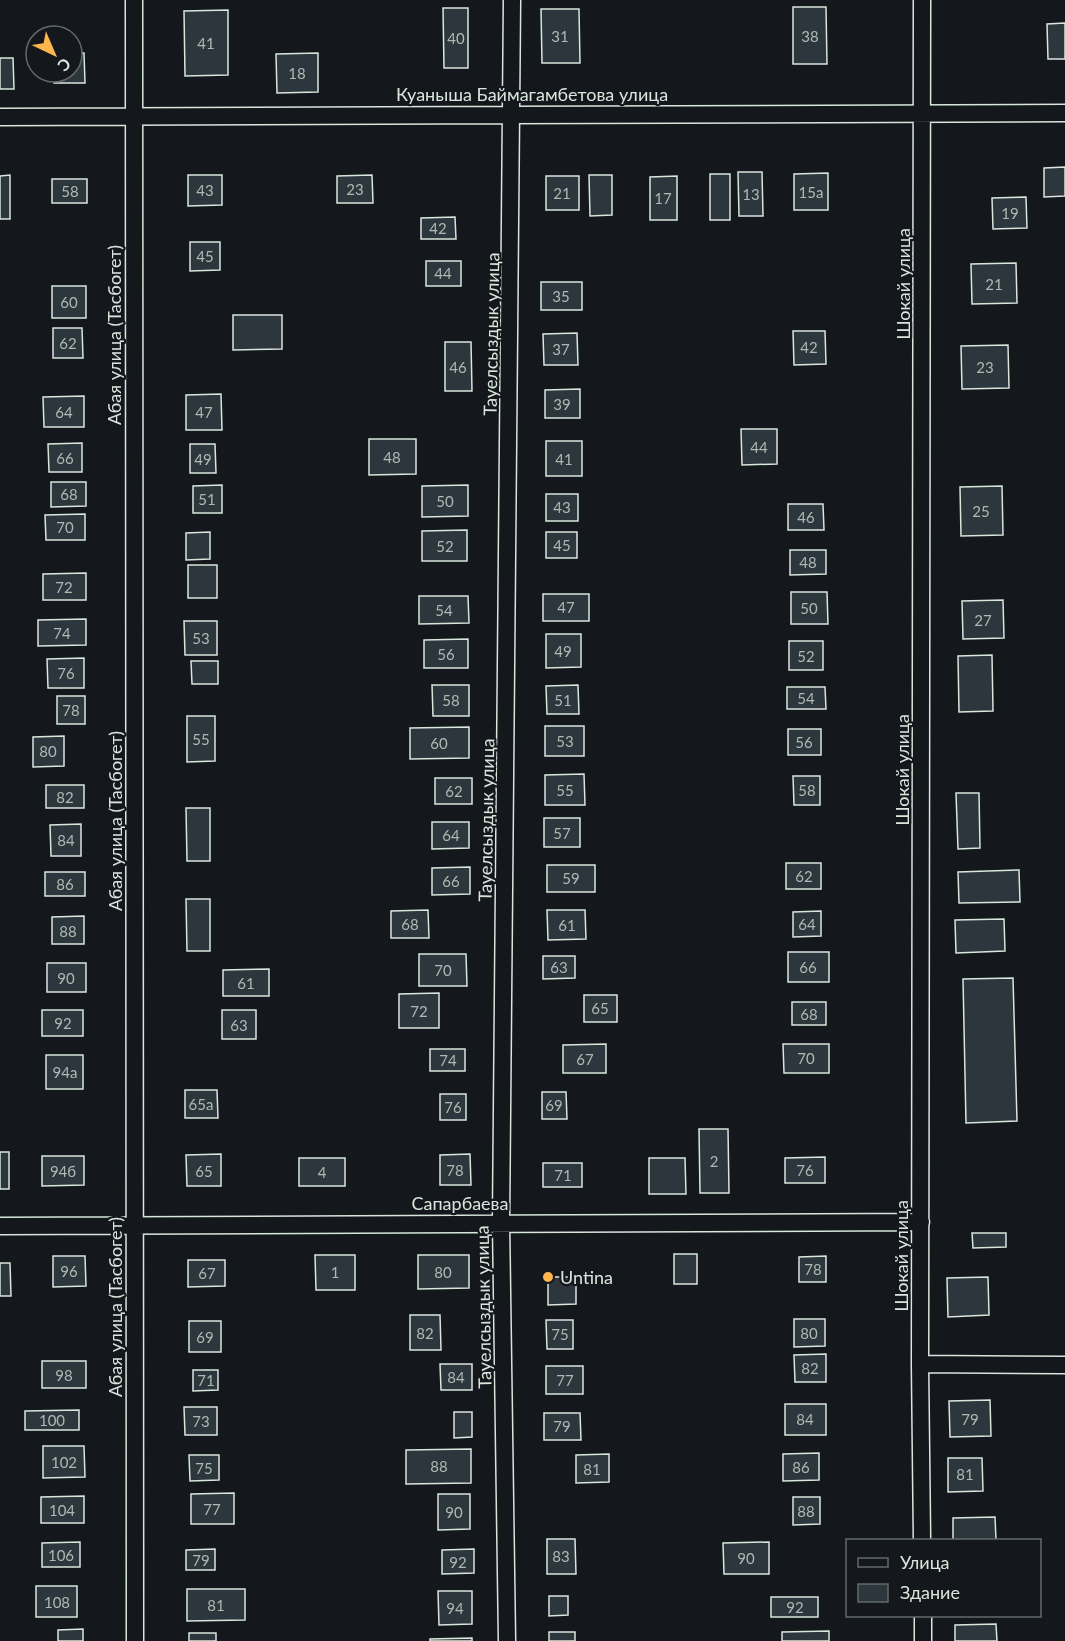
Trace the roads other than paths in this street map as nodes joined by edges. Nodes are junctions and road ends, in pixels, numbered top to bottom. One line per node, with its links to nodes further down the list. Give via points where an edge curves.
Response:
1 (134, 0): 7 (street, Абая улица (Тасбогет))
2 (512, 0): 6 (street, Тауелсыздык улица)
3 (922, 0): 4 (street, Шокай улица)
4 (922, 112): 5 (street, Куаныша Баймагамбетова улица); 6 (street, Куаныша Баймагамбетова улица); 10 (street, Шокай улица)
5 (1065, 113)
6 (513, 114): 7 (street, Куаныша Баймагамбетова улица); 9 (street, Тауелсыздык улица)
7 (133, 116): 8 (street, Куаныша Баймагамбетова улица); 11 (street, Абая улица (Тасбогет))
8 (0, 117)
9 (501, 1222): 10 (street, Сапарбаева); 11 (street, Сапарбаева); 18 (street, Тауелсыздык улица)
10 (921, 1222): 13 (street, Шокай улица)
11 (135, 1224): 12 (street, Сапарбаева); 17 (street, Абая улица (Тасбогет))
12 (0, 1226)
13 (920, 1364): 14 (street); 15 (street, Шокай улица)
14 (1065, 1365)
15 (922, 1539)
16 (923, 1617): 19 (street)
17 (135, 1641)
18 (507, 1641)
19 (923, 1641)

